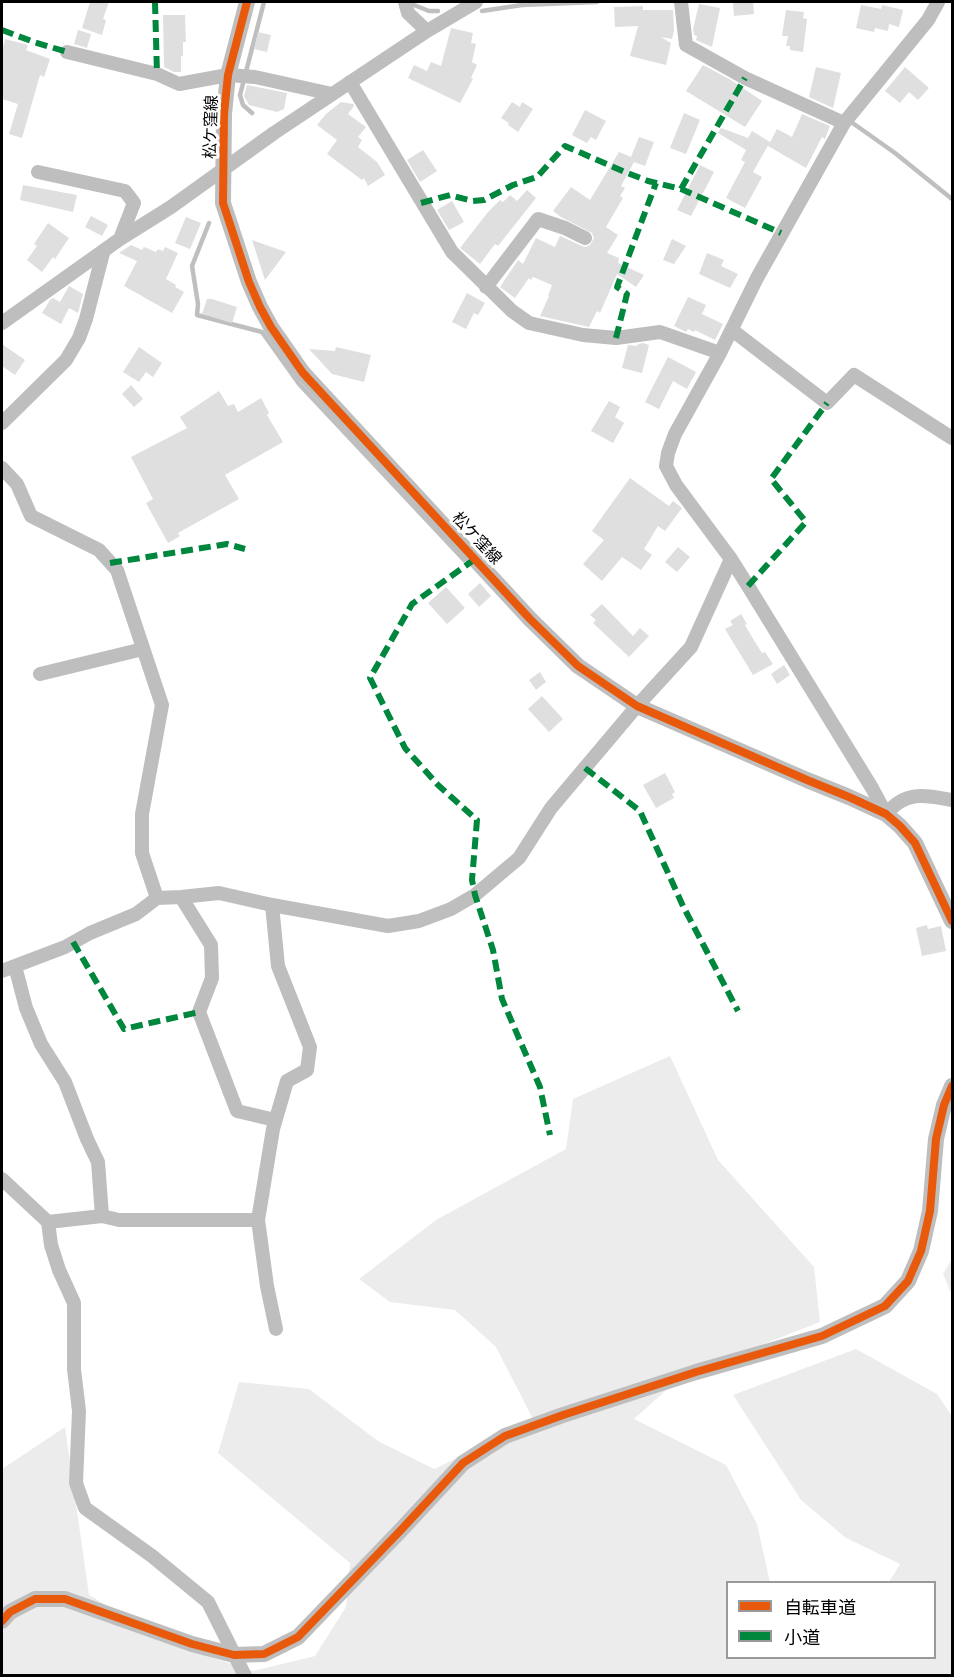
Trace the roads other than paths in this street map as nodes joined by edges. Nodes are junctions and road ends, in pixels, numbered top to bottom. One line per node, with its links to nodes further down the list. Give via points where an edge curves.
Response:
1 (247, 2): 8 (street, 松ケ窪線)
2 (476, 2): 6 (street)
3 (938, 2): 11 (street, via 928,20)
4 (406, 7): 6 (street)
5 (681, 8): 11 (street, via 686,45 745,78)
6 (427, 31): 9 (street)
7 (67, 52): 8 (street, via 157,74 179,84)
8 (242, 76): 10 (street); 12 (street, 松ケ窪線, via 224,114)
9 (350, 82): 10 (street); 17 (street, via 452,252)
10 (332, 94): 12 (street)
11 (847, 119): 19 (street, via 776,242)
12 (224, 168): 15 (street); 27 (street, 松ケ窪線, via 223,203 249,282 271,327 303,373 530,619 578,666)
13 (38, 172): 15 (street, via 125,191 134,203)
14 (585, 238): 17 (street, via 538,219)
15 (120, 239): 16 (street)
16 (103, 253): 18 (street); 21 (street, via 80,338 66,360)
17 (486, 287): 20 (street, via 530,323 616,338 660,332)
18 (2, 323)
19 (732, 330): 20 (street); 22 (street, via 827,403 854,375)
20 (720, 353): 24 (street, via 675,434 666,466)
21 (2, 423)
22 (952, 438)
23 (2, 468): 25 (street, via 17,484 31,516 99,550 117,570)
24 (731, 559): 27 (street, via 691,647); 29 (street)
25 (143, 649): 26 (street); 31 (street, via 162,705 142,814 141,853)
26 (40, 674)
27 (636, 706): 29 (street, 松ケ窪線); 32 (street, via 551,808 519,858 475,895 451,909 419,921 388,926)
28 (952, 800): 29 (street, via 912,796 894,804)
29 (886, 814): 33 (street, 松ケ窪線, via 915,843)
30 (181, 897): 31 (street); 32 (street, via 219,893); 36 (street, via 211,945 212,978 200,1012 237,1111)
31 (157, 898): 34 (street, via 136,914)
32 (272, 905): 36 (street, via 278,966 310,1047 307,1070 287,1081)
33 (952, 921)
34 (8, 969): 38 (street, via 41,1044 65,1082 98,1162)
35 (952, 1086): 43 (street, via 936,1139 930,1211 921,1251 908,1281 885,1306 822,1336 696,1372 505,1436 463,1463 298,1637 264,1654)
36 (275, 1120): 39 (street)
37 (2, 1179): 40 (street)
38 (102, 1216): 39 (street, via 119,1220); 40 (street)
39 (258, 1220): 41 (street)
40 (48, 1222): 43 (street, via 59,1270 74,1303 74,1369 79,1411 76,1483 85,1508 208,1602)
41 (276, 1329)
42 (2, 1620): 43 (street, via 35,1599 66,1599)
43 (234, 1655): 44 (street)
44 (245, 1676)

